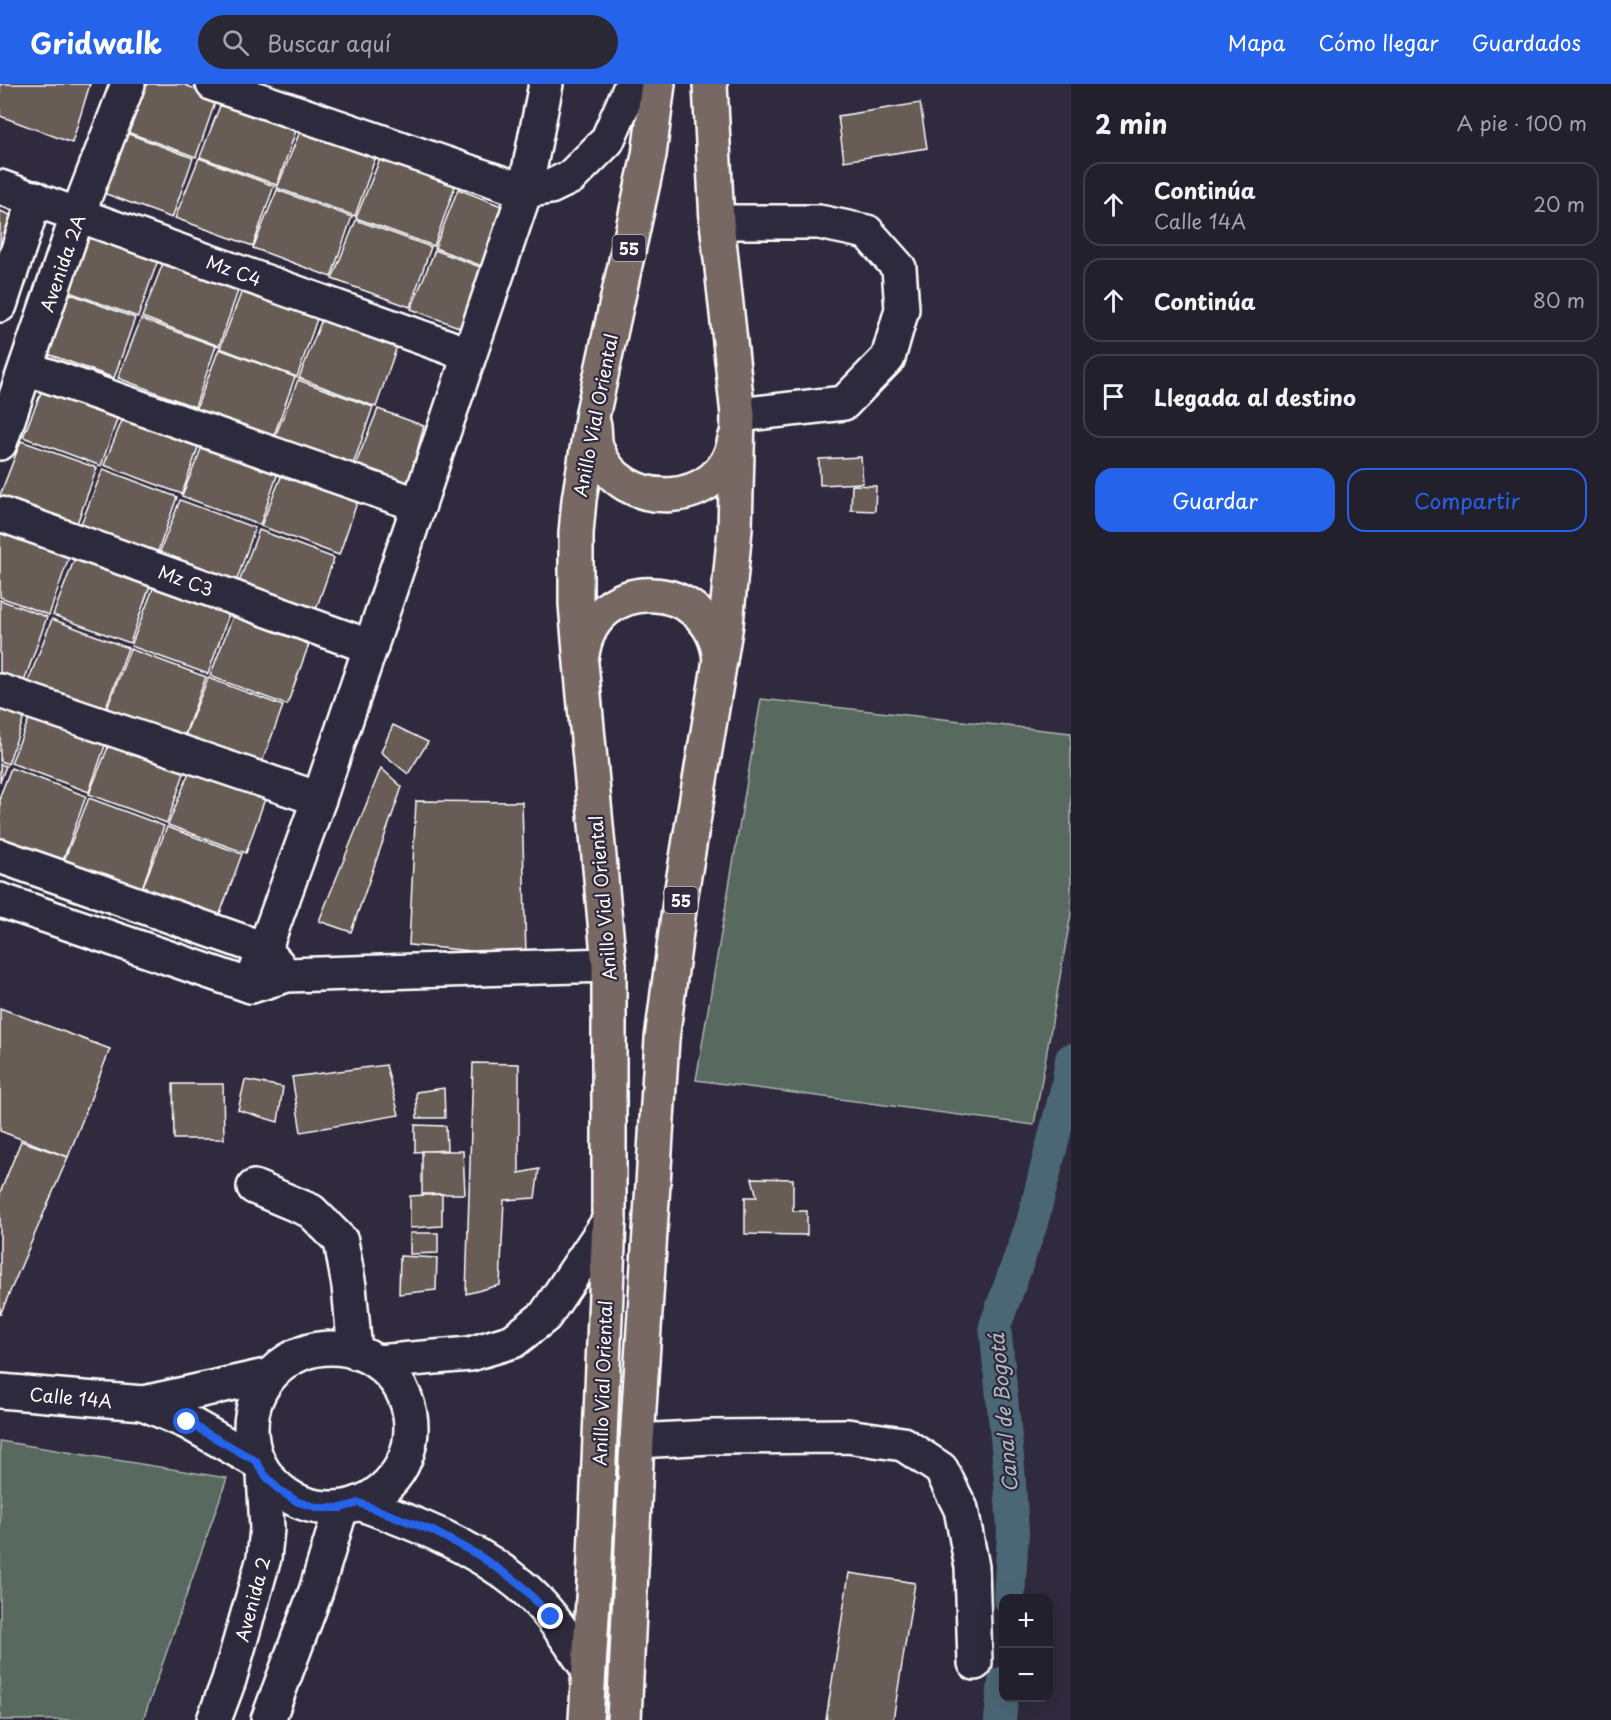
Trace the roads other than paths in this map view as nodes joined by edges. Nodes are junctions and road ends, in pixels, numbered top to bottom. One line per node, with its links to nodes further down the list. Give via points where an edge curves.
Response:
1 (128, 84): 10 (street, Avenida 2A)
2 (213, 84): 8 (street)
3 (546, 84): 8 (street)
4 (632, 84): 8 (street, via 607,141 571,177 550,187)
5 (658, 84): 15 (highway, Anillo Vial Oriental / 55, via 649,155)
6 (710, 84): 11 (highway, Anillo Vial Oriental / 55)
7 (0, 187): 9 (street, Mz C4)
8 (525, 190): 13 (street)
9 (35, 198): 10 (street, Mz C4); 12 (street)
10 (78, 214): 13 (street, Mz C4); 14 (street, Avenida 2A)
11 (717, 222): 16 (highway, Anillo Vial Oriental / 55); 16 (street, via 819,222 867,232 898,268 902,309 888,358 844,403)
12 (0, 305)
13 (468, 354): 18 (street)
14 (26, 368): 17 (street, Avenida 2A); 18 (street)
15 (593, 412): 16 (highway, via 596,447 604,463 630,486 663,495 681,494 713,478 733,450); 21 (highway, Anillo Vial Oriental / 55, via 576,533)
16 (738, 415): 22 (highway, Anillo Vial Oriental / 55, via 732,576)
17 (0, 443)
18 (419, 505): 20 (street)
19 (0, 514): 20 (street, Mz C3)
20 (371, 647): 24 (street)
21 (581, 663): 22 (highway, via 588,633 608,608 628,598 651,594 674,598 706,621 719,649); 28 (highway, Anillo Vial Oriental / 55)
22 (720, 665): 37 (highway, Anillo Vial Oriental / 55, via 681,894 662,1039)
23 (0, 691): 24 (street)
24 (319, 799): 27 (street)
25 (0, 856): 27 (street)
26 (0, 900): 30 (street)
27 (264, 949): 29 (street); 30 (street)
28 (609, 965): 29 (street); 32 (highway, Anillo Vial Oriental / 55)
29 (287, 975): 30 (street)
30 (251, 986)
31 (254, 1186): 33 (street, via 311,1211 341,1241)
32 (609, 1221): 33 (street, via 545,1316 513,1341 470,1354); 41 (highway, Anillo Vial Oriental / 55)
33 (366, 1357): 34 (street, via 332,1348 309,1351); 39 (street, via 393,1378 406,1399 411,1424 409,1449 398,1472 381,1490)
34 (270, 1375): 36 (street, Calle 14A); 38 (street, via 251,1416 251,1438)
35 (0, 1391): 36 (street, Calle 14A)
36 (143, 1403): 38 (street, Calle 14A, via 187,1422)
37 (637, 1441): 40 (street, via 847,1436 903,1444 932,1463 941,1469 961,1509 972,1567); 45 (highway, Anillo Vial Oriental / 55)
38 (260, 1468): 39 (street, via 279,1490 298,1502 319,1508); 42 (street, Avenida 2, via 267,1529 264,1557)
39 (350, 1505): 41 (street, via 433,1531 478,1555 520,1584 551,1617); 43 (street)
40 (975, 1663)
41 (588, 1669): 44 (highway, Anillo Vial Oriental / 55)
42 (214, 1720)
43 (267, 1720)
44 (586, 1720)
45 (624, 1720)

